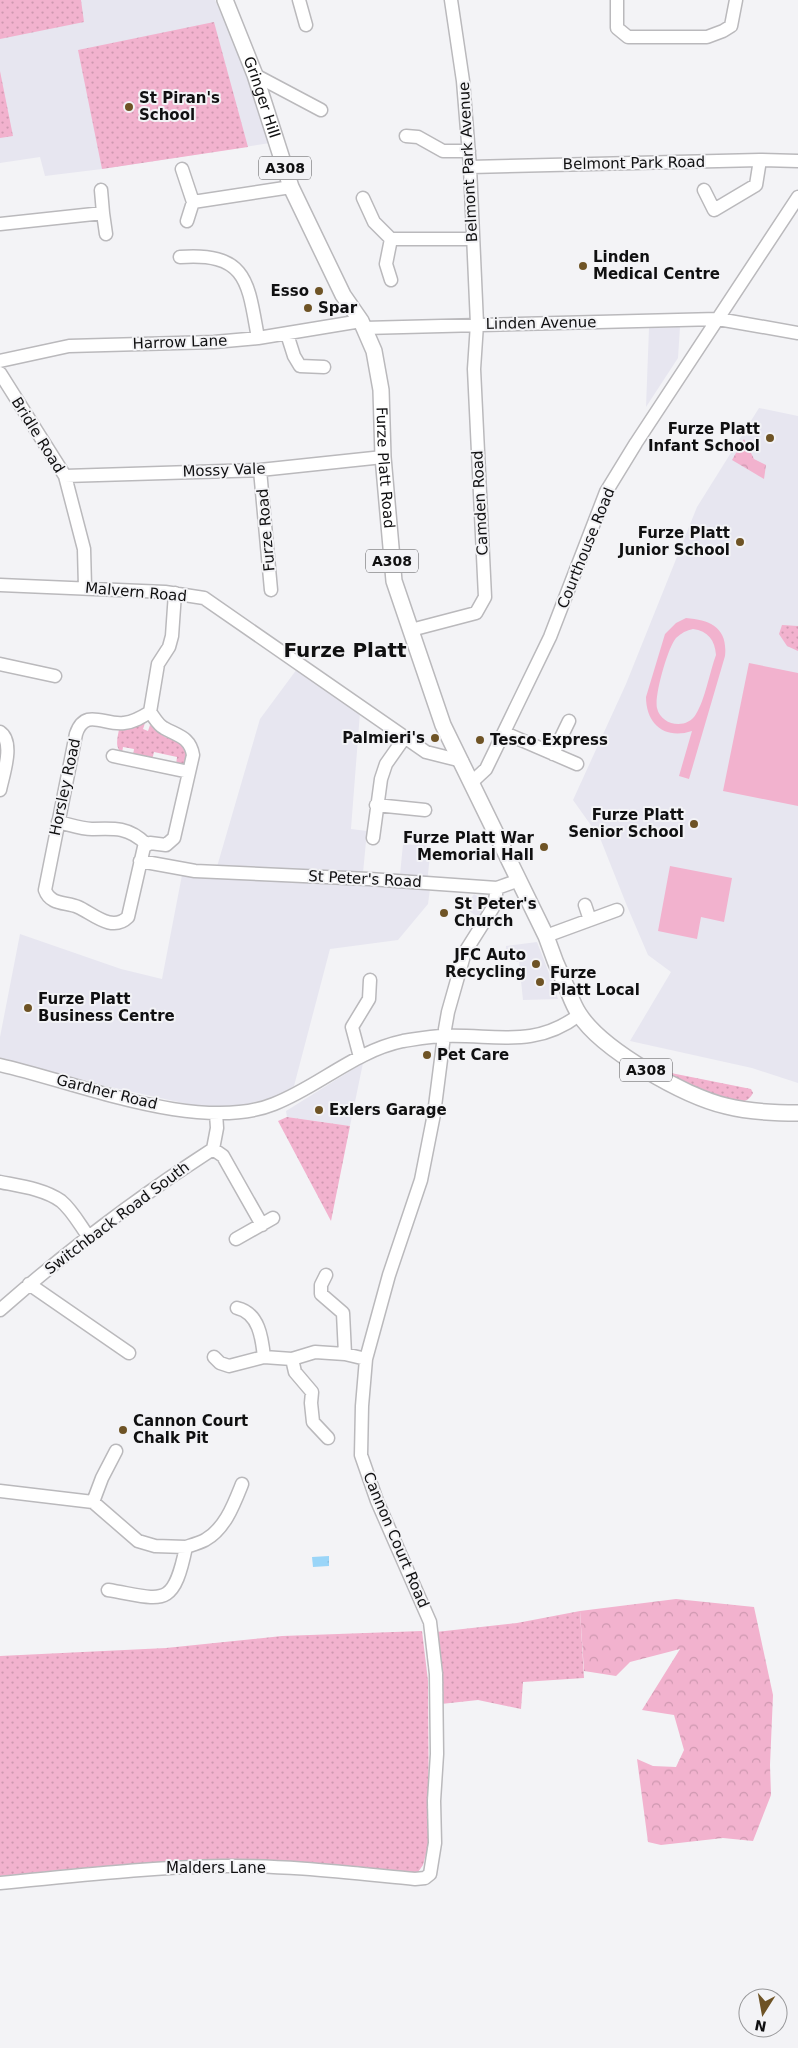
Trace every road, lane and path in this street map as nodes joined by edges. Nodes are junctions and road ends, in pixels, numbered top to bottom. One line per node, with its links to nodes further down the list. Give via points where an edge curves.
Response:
1 (225, 0): 7 (main road, Gringer Hill / A308)
2 (299, 0): 6 (street)
3 (451, 0): 10 (street, Belmont Park Avenue, via 464,80)
4 (616, 0): 5 (street, via 617,28 628,37 650,38 707,37 723,31 731,26)
5 (736, 0)
6 (302, 20)
7 (255, 74): 8 (street); 15 (main road, Gringer Hill / A308)
8 (321, 110)
9 (406, 136): 10 (street, via 418,137 443,151)
10 (469, 151): 13 (street, Belmont Park Avenue)
11 (760, 160): 12 (street, Belmont Park Road); 13 (street, Belmont Park Road); 17 (street, via 756,185 737,198 714,210)
12 (798, 161)
13 (470, 167): 26 (street, Belmont Park Avenue)
14 (182, 169): 20 (street)
15 (291, 187): 20 (street); 30 (main road, Gringer Hill / A308, via 343,295)
16 (100, 190): 21 (street)
17 (704, 190)
18 (798, 197): 29 (street, Courthouse Road)
19 (363, 198): 25 (street, via 374,222)
20 (193, 202): 22 (street)
21 (103, 213): 23 (street); 24 (street)
22 (187, 221)
23 (0, 224)
24 (106, 234)
25 (391, 239): 26 (street); 28 (street, via 386,264)
26 (472, 239): 31 (street, Belmont Park Avenue)
27 (180, 257): 34 (street, via 199,256 235,267 248,286)
28 (391, 280)
29 (718, 319): 31 (street, Linden Avenue); 32 (street, Linden Avenue); 51 (street, Courthouse Road, via 606,492 550,637)
30 (362, 324): 31 (street, Linden Avenue); 33 (street, Harrow Lane); 38 (main road, Furze Platt Road / A308, via 374,352 381,390)
31 (477, 324): 45 (street, Camden Road, via 474,370 485,597 476,613)
32 (798, 333)
33 (287, 334): 34 (street, Harrow Lane); 36 (street, via 300,366)
34 (258, 338): 35 (street, Harrow Lane, via 69,346)
35 (0, 360)
36 (324, 367)
37 (0, 373): 40 (street, Bridle Road)
38 (383, 457): 39 (street, Mossy Vale); 45 (main road, Furze Platt Road / A308, via 394,581)
39 (260, 470): 40 (street, Mossy Vale); 43 (street, Furze Road)
40 (65, 476): 42 (street, Bridle Road, via 84,550)
41 (0, 585): 42 (street, Malvern Road)
42 (85, 587): 44 (street, Malvern Road)
43 (272, 590)
44 (175, 593): 48 (street, via 170,647 158,664); 52 (street, Malvern Road, via 204,598)
45 (411, 630): 55 (main road, Furze Platt Road / A308, via 443,725)
46 (0, 664): 47 (street)
47 (55, 676)
48 (150, 712): 57 (street, via 162,727 185,738 191,747); 62 (street, Horsley Road, via 124,723 90,719 80,725)
49 (569, 721): 53 (street)
50 (0, 732): 59 (street, via 8,745)
51 (505, 733): 53 (street); 58 (street, Courthouse Road, via 486,769)
52 (405, 737): 55 (street, Malvern Road, via 426,752); 60 (street, via 386,764)
53 (553, 754): 56 (street)
54 (113, 756): 57 (street)
55 (462, 761): 58 (main road, Furze Platt Road / A308)
56 (577, 764)
57 (189, 772): 64 (street, via 173,841 166,845)
58 (472, 782): 66 (main road, Furze Platt Road / A308)
59 (0, 790)
60 (376, 805): 61 (street); 63 (street)
61 (425, 810)
62 (58, 822): 64 (street, via 130,832 137,834); 65 (street, Horsley Road, via 45,886 46,894 52,900 80,908 95,918 122,921 130,913)
63 (373, 838)
64 (146, 844): 65 (street)
65 (140, 861): 67 (street, St Peter's Road, via 182,870)
66 (519, 880): 67 (street, St Peter's Road); 71 (main road, Furze Platt Road / A308)
67 (498, 888): 74 (street, Cannon Court Road, via 494,906 465,952)
68 (585, 906): 70 (street)
69 (618, 910): 70 (street)
70 (590, 920): 71 (street)
71 (546, 936): 73 (main road, Furze Platt Road / A308)
72 (370, 980): 75 (street, via 369,999 352,1027)
73 (579, 1015): 74 (street, via 568,1024 546,1033 513,1039); 77 (main road, Furze Platt Road / A308, via 609,1045 680,1089 725,1106)
74 (445, 1032): 75 (street, via 374,1050); 92 (street, Cannon Court Road, via 421,1180 389,1275)
75 (360, 1057): 78 (street, via 272,1105)
76 (0, 1065): 78 (street, Gardner Road, via 122,1098 185,1111)
77 (798, 1112)
78 (216, 1113): 79 (street)
79 (213, 1149): 81 (street, Switchback Road South); 82 (street, via 223,1156 267,1222)
80 (0, 1182): 81 (street, via 48,1194 62,1202)
81 (88, 1236): 84 (street, Switchback Road South)
82 (236, 1239)
83 (326, 1275): 88 (street, via 321,1294 343,1312)
84 (29, 1284): 86 (street, Switchback Road South); 87 (street)
85 (237, 1308): 90 (street, via 251,1316 262,1334)
86 (0, 1310)
87 (129, 1353)
88 (345, 1354): 91 (street, via 315,1352); 92 (street)
89 (214, 1357): 90 (street, via 228,1366)
90 (264, 1357): 91 (street)
91 (292, 1359): 93 (street, via 295,1372 312,1392 313,1422)
92 (366, 1359): 100 (street, Cannon Court Road, via 361,1455 377,1501 430,1622 436,1674 437,1754 435,1843)
93 (328, 1438)
94 (116, 1452): 97 (street)
95 (242, 1484): 98 (street, via 228,1516 217,1530 205,1540)
96 (0, 1491): 97 (street)
97 (93, 1502): 98 (street, via 138,1541 155,1546)
98 (186, 1547): 99 (street, via 182,1566 169,1593 159,1598)
99 (108, 1590)
100 (430, 1874): 101 (street, Malders Lane, via 415,1879 224,1866 161,1868)
101 (0, 1883)

